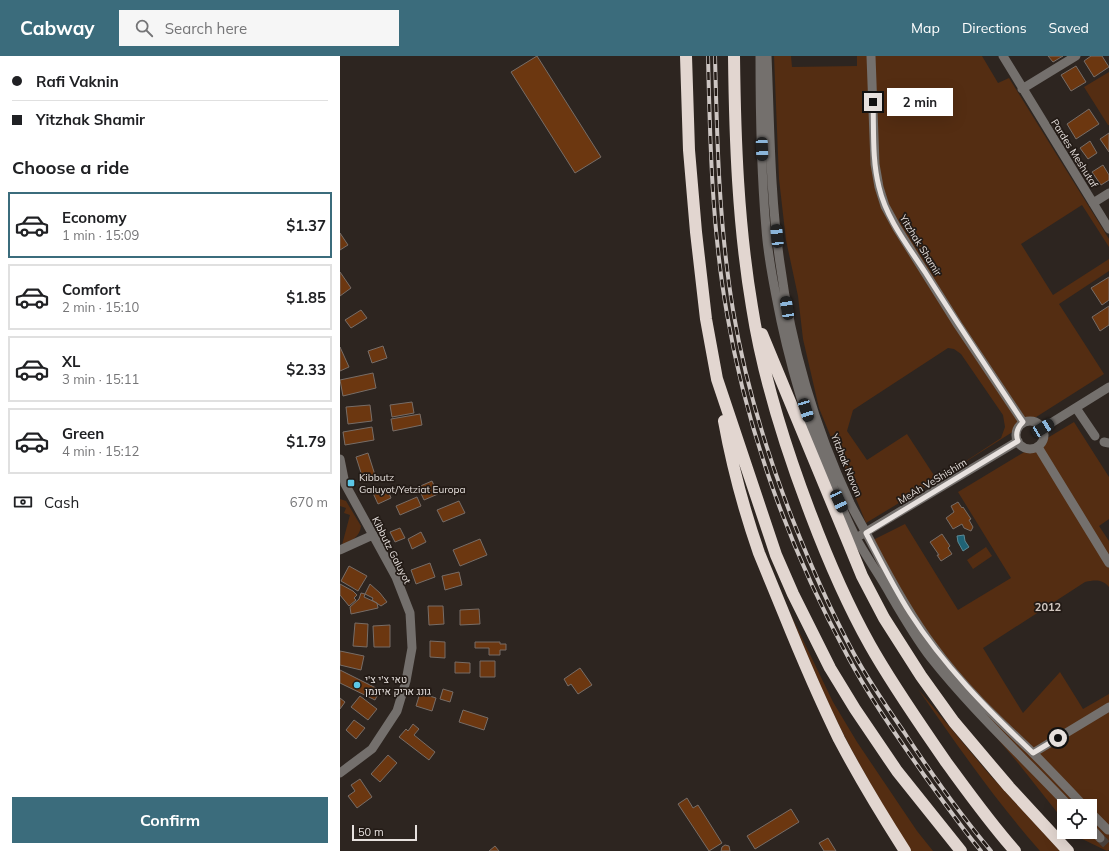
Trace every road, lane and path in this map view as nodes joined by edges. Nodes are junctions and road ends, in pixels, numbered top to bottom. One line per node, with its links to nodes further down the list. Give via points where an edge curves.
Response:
1 (686, 56): 13 (highway, via 688,150 706,319)
2 (734, 56): 12 (highway, via 737,178)
3 (760, 56): 24 (street, Yitzhak Navon, via 765,223 774,288 789,356 814,436)
4 (767, 56): 22 (street, Yitzhak Navon, via 772,182 787,308 798,357 822,431 851,504)
5 (871, 56): 16 (street, Yitzhak Shamir, via 875,164 885,206 958,325)
6 (1003, 56): 8 (street, Pardes Meshutaf, via 1005,70)
7 (1076, 56): 8 (street)
8 (1022, 89): 10 (street, Pardes Meshutaf)
9 (1109, 193): 10 (street)
10 (1093, 203): 11 (street, Pardes Meshutaf)
11 (1109, 229)
12 (752, 309): 33 (highway, via 862,576 884,618 954,722); 39 (highway, via 768,387 784,439 798,482 834,572 870,644 893,683 981,809)
13 (717, 379): 37 (highway, via 728,443 759,553 840,740); 38 (highway, via 776,555 830,668 897,771)
14 (1109, 387): 15 (street)
15 (1076, 408): 17 (street); 18 (street)
16 (1023, 422): 17 (street, via 1033,420); 19 (street, via 1017,430)
17 (1043, 428): 20 (street, via 1044,440)
18 (1095, 436)
19 (1018, 441): 20 (street, via 1028,449); 22 (street, MeAh VeShishim)
20 (1038, 446): 26 (street)
21 (340, 460): 23 (street, Kibbutz Galuyot, via 345,484)
22 (866, 533): 24 (street, MeAh VeShishim); 28 (street, Yitzhak Navon, via 910,614 934,648 990,712)
23 (373, 535): 25 (street); 29 (street, Kibbutz Galuyot, via 396,577 410,613 412,648 397,712 372,749)
24 (856, 538): 30 (street, Yitzhak Navon, via 910,628 930,656 988,724)
25 (340, 550)
26 (1109, 563)
27 (1109, 707): 28 (street)
28 (1033, 753): 31 (street, Yitzhak Navon)
29 (340, 773)
30 (1062, 799)
31 (1077, 799)
32 (1097, 819): 34 (street)
33 (1043, 825): 40 (highway); 41 (highway)
34 (1108, 830)
35 (1097, 835): 36 (street)
36 (1100, 838)
37 (905, 851)
38 (961, 851)
39 (1015, 851)
40 (1068, 851)
41 (1074, 851)

